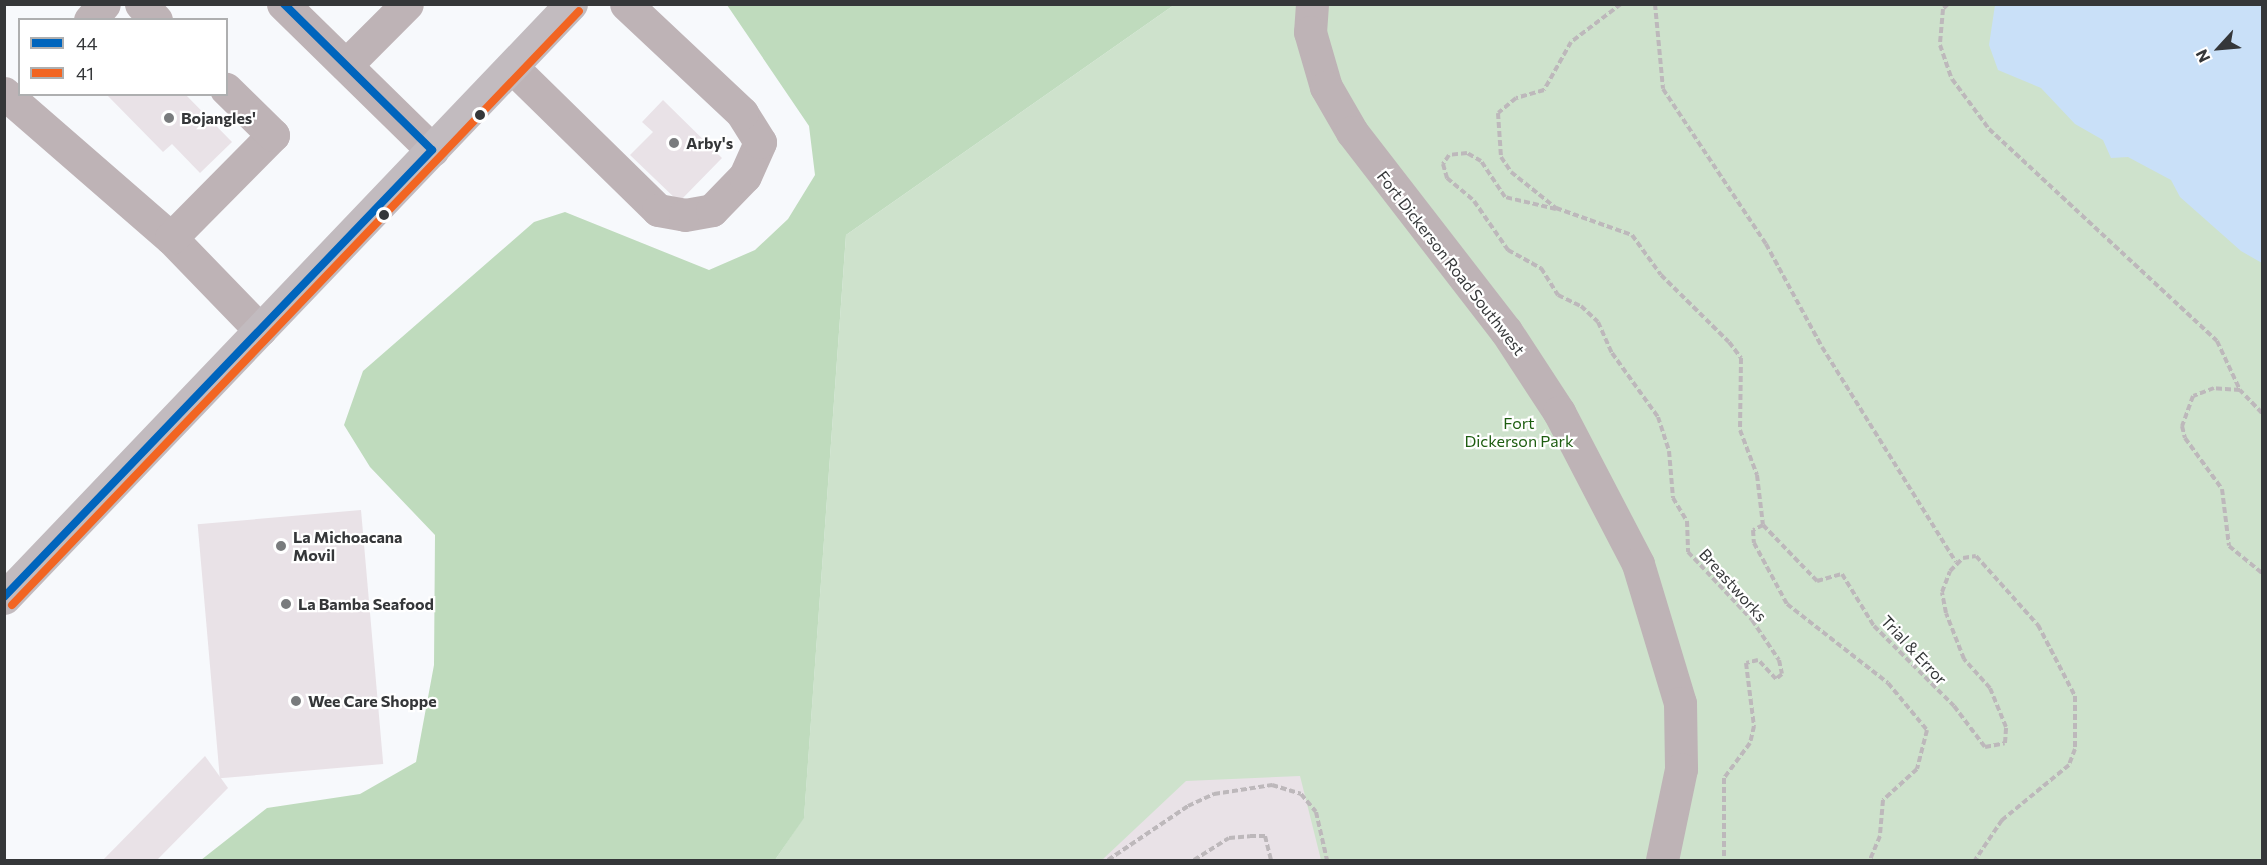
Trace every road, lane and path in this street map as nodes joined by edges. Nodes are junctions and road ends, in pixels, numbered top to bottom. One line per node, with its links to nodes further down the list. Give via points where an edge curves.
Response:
1 (104, 4): 11 (street)
2 (141, 4): 12 (street)
3 (283, 4): 13 (street)
4 (626, 4): 14 (street, via 742,113 760,142 745,176 712,210 685,215 658,210)
5 (1311, 4): 31 (street, Fort Dickerson Road Southwest, via 1310,32 1326,87 1352,132 1506,331 1559,412 1638,564 1680,703 1681,769)
6 (1621, 4): 18 (path, via 1570,42 1554,64 1544,90 1516,98 1498,113 1501,157 1511,172)
7 (1655, 4): 24 (path, via 1663,89 1766,244 1822,347)
8 (1948, 4): 21 (path, via 1943,9 1940,45 1952,79 1989,129 2217,341)
9 (391, 10): 13 (street)
10 (556, 10): 14 (highway)
11 (92, 18)
12 (154, 18)
13 (346, 65): 17 (street)
14 (512, 67): 17 (highway)
15 (228, 91): 19 (street, via 273,135)
16 (15, 95): 19 (street)
17 (432, 150): 20 (highway)
18 (1556, 208): 23 (path, via 1632,235 1661,275 1742,358 1740,430 1757,475); 32 (path, Breastworks, via 1505,197 1481,161 1467,153 1449,155 1443,164 1447,178 1474,201 1508,250 1541,268 1558,295 1581,306 1598,322 1612,353 1658,417 1668,451 1673,498 1687,521 1688,552 1752,620 1782,666 1776,679 1758,660 1746,663 1754,726 1750,743 1724,778)
19 (171, 238): 20 (street)
20 (260, 330): 26 (highway)
21 (2240, 390): 22 (path); 25 (path, via 2201,391 2188,405 2182,426 2184,438 2222,489 2229,546)
22 (2262, 413)
23 (1763, 525): 24 (path, Trial & Error, via 1817,581 1836,572 1845,577 1885,640 1954,706 1979,743 1992,749 2005,743 2006,727 1990,688 1964,659 1946,613 1942,592); 33 (path, Breastworks, via 1753,530 1754,543 1787,604 1888,683 1927,730 1917,769 1883,800 1880,836)
24 (1956, 562): 34 (path, via 1976,556 1999,576 2064,668 2079,715 2069,765 2002,820)
25 (2262, 573)
26 (4, 598)
27 (1108, 861): 30 (path, via 1188,806 1214,794 1272,785 1301,794 1316,812)
28 (1194, 861): 29 (path, via 1229,838 1250,836 1265,836)
29 (1271, 861)
30 (1327, 861)
31 (1662, 861)
32 (1724, 861)
33 (1870, 861)
34 (1975, 861)

